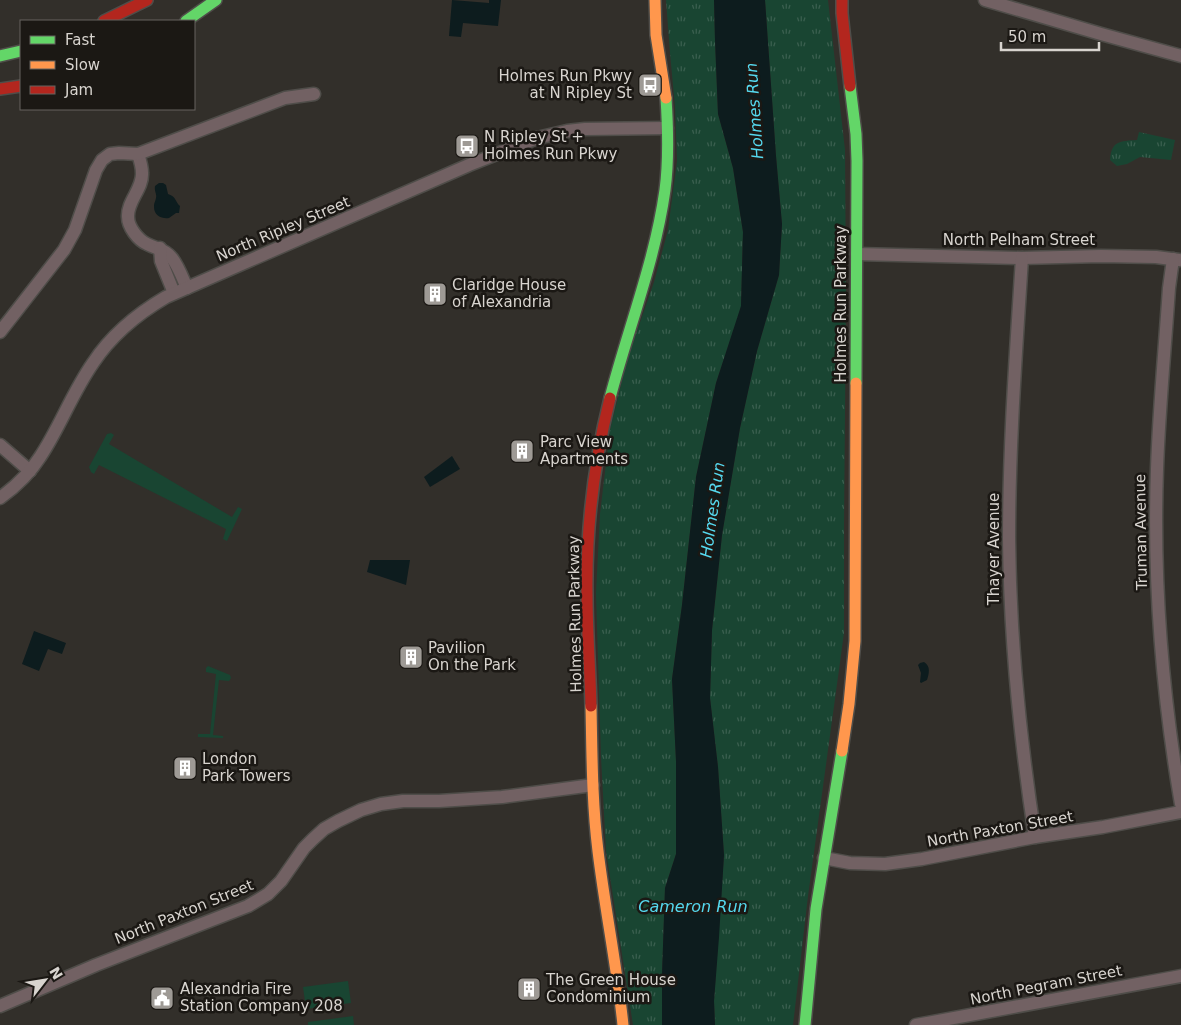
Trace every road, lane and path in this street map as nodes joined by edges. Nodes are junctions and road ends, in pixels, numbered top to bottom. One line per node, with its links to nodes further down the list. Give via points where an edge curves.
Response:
1 (146, 0): 6 (street)
2 (216, 0): 7 (street)
3 (655, 0): 14 (street, Holmes Run Parkway)
4 (842, 0): 17 (street, Holmes Run Parkway, via 856,134)
5 (985, 0): 10 (street)
6 (106, 20)
7 (187, 20)
8 (20, 51): 9 (street)
9 (0, 56)
10 (1181, 56)
11 (20, 86): 12 (street)
12 (0, 89)
13 (314, 94): 15 (street, via 281,99)
14 (667, 128): 20 (street, North Ripley Street, via 586,129 537,138); 26 (street, Holmes Run Parkway, via 666,177 656,237 609,404 593,494 587,589)
15 (138, 154): 16 (street, via 143,174 131,204 130,226 147,244); 22 (street, via 110,154 102,160 64,250)
16 (160, 248): 20 (street, via 171,257); 21 (street, via 161,261)
17 (857, 254): 18 (street, North Pelham Street); 30 (street, Holmes Run Parkway, via 855,641 849,705)
18 (1022, 258): 19 (street, North Pelham Street, via 1101,256); 29 (street, Thayer Avenue, via 1010,480 1010,602 1020,721)
19 (1177, 260): 27 (street, Truman Avenue, via 1167,316 1157,467 1157,559 1166,708)
20 (187, 288): 21 (street, North Ripley Street)
21 (174, 293): 24 (street, North Ripley Street, via 148,307 124,326 94,361 40,459)
22 (0, 332)
23 (0, 445): 24 (street)
24 (30, 471): 25 (street, North Ripley Street)
25 (0, 498)
26 (593, 786): 32 (street, North Paxton Street, via 502,797 403,801 361,810 324,829 295,860 282,882 248,906); 34 (street, Holmes Run Parkway, via 598,849)
27 (1181, 804)
28 (1181, 812): 29 (street, North Paxton Street)
29 (1035, 837): 30 (street, North Paxton Street, via 885,864)
30 (824, 858): 35 (street, Holmes Run Parkway)
31 (1181, 976): 33 (street, North Pegram Street)
32 (0, 1006)
33 (953, 1022): 36 (street, North Pegram Street)
34 (623, 1025)
35 (805, 1025)
36 (916, 1025)

